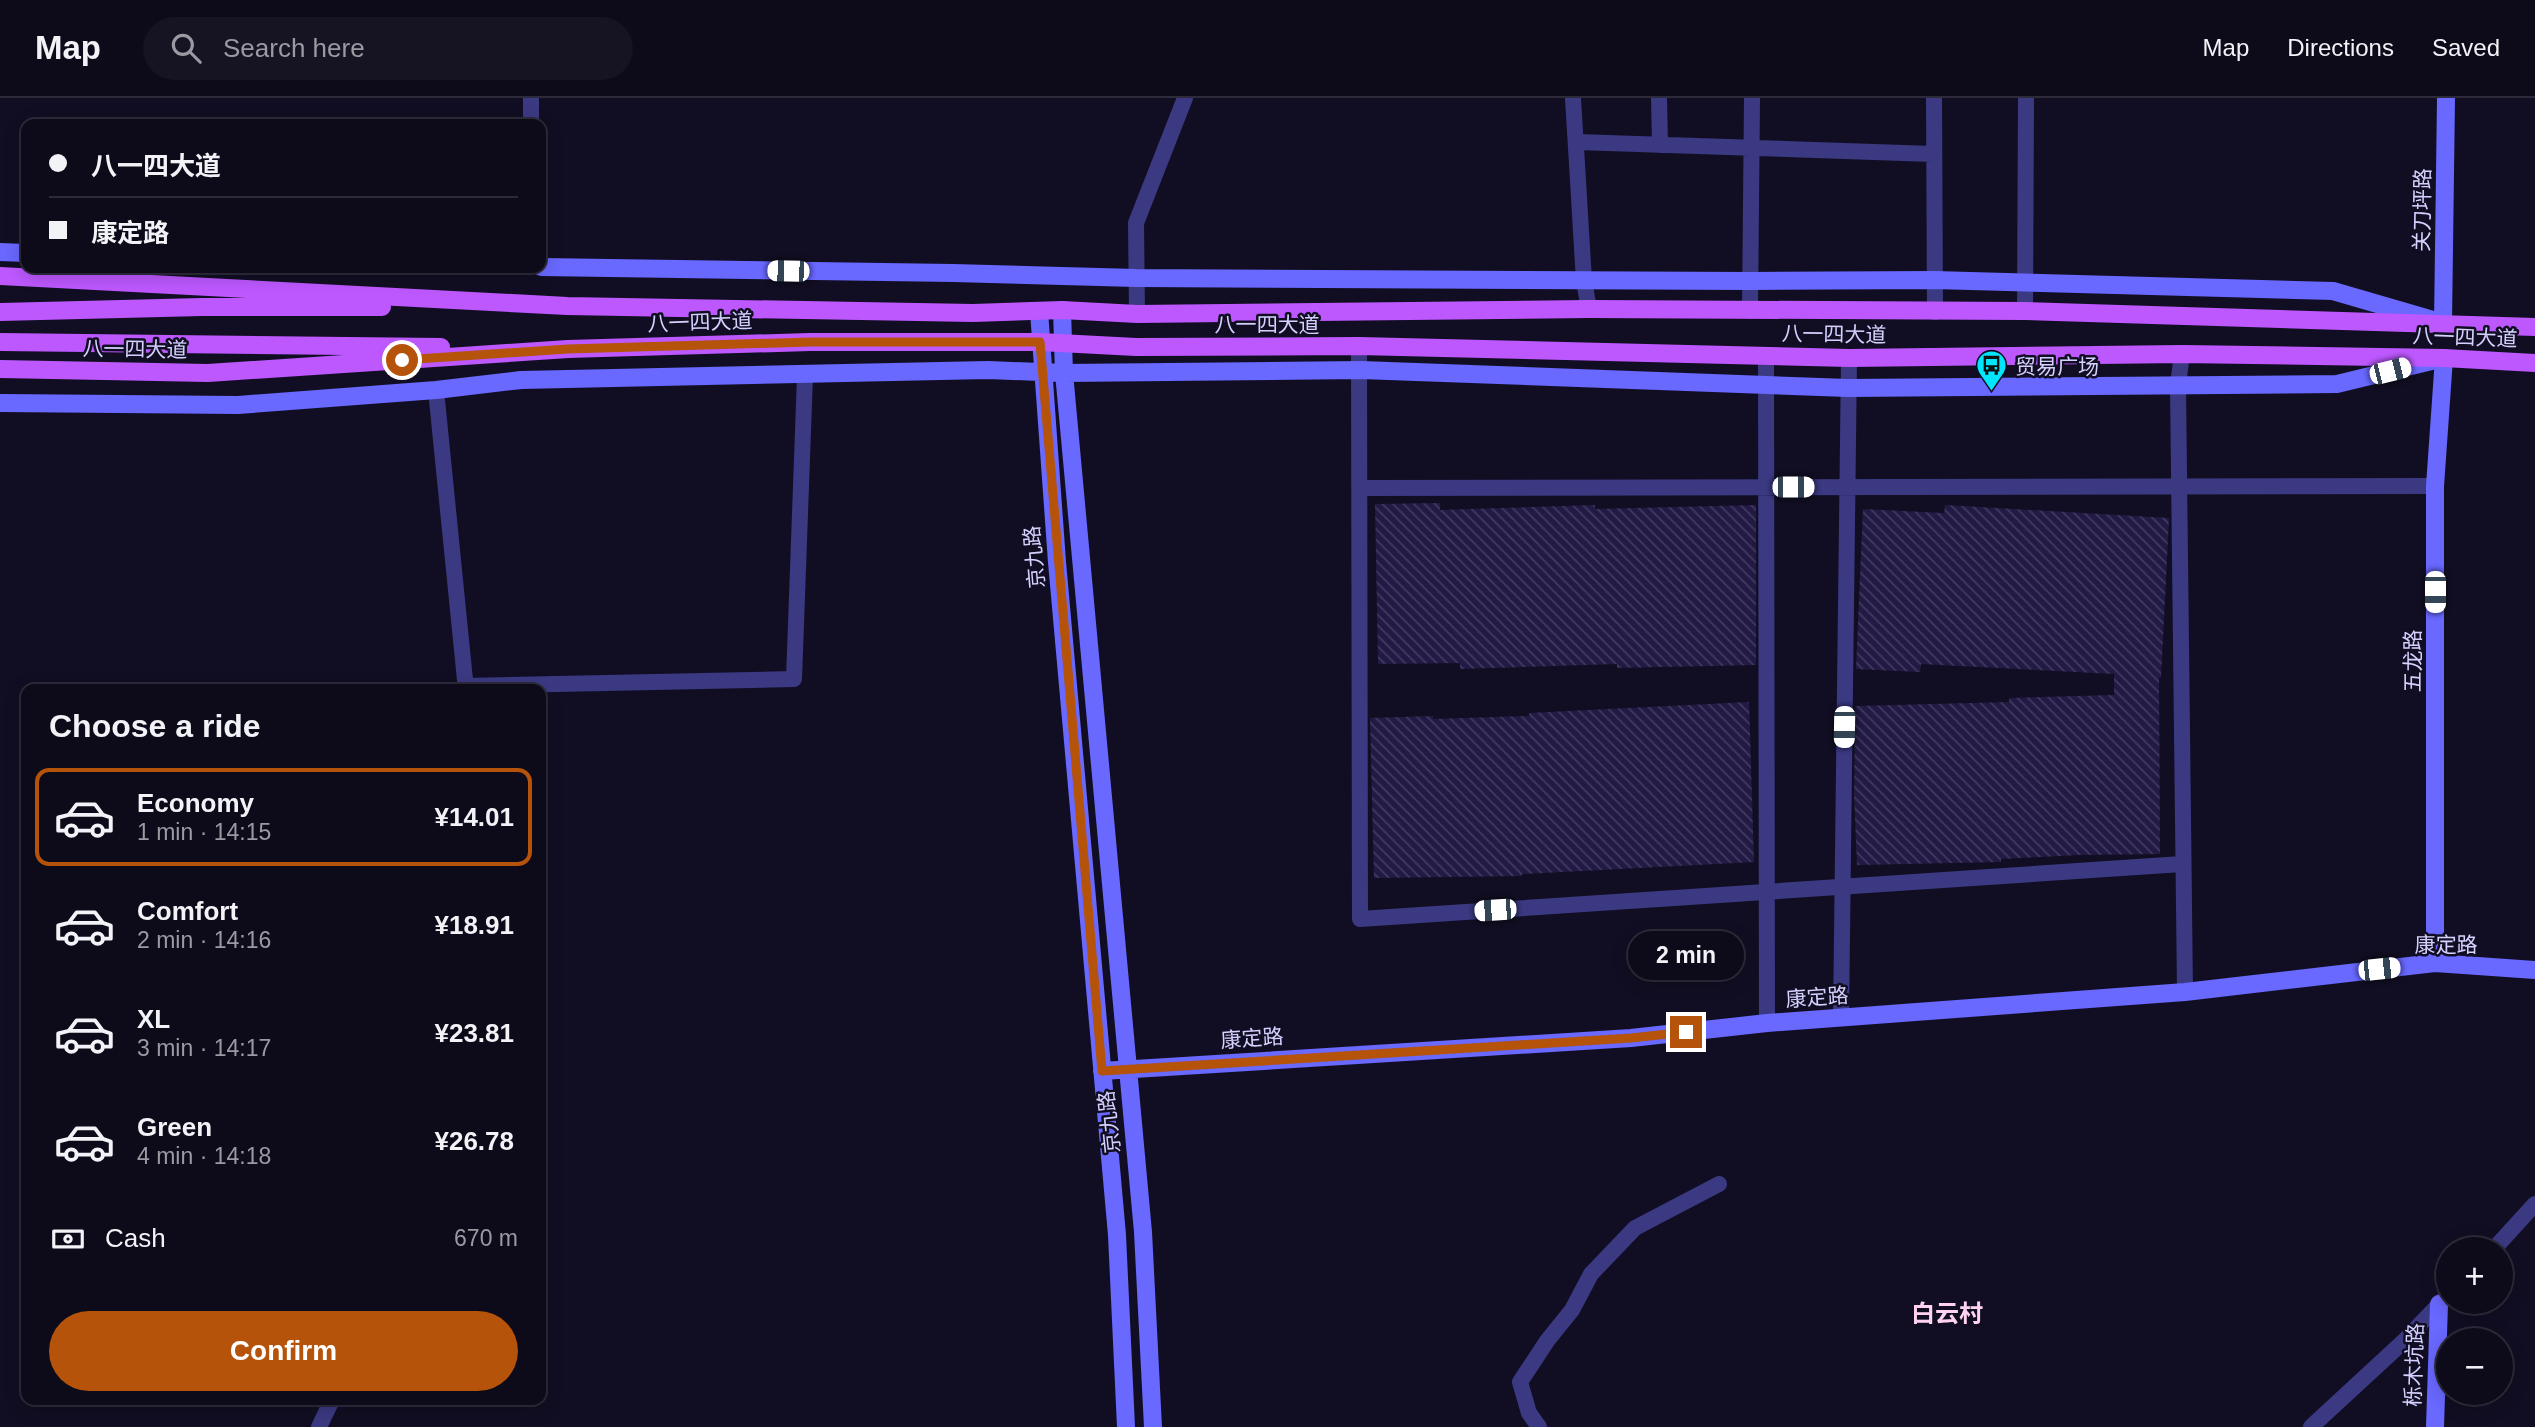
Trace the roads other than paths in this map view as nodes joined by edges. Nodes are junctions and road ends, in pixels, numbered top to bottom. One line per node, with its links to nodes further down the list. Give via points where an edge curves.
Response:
1 (531, 98): 9 (street)
2 (1185, 98): 18 (street, via 1136,223)
3 (1573, 98): 10 (street)
4 (1659, 98): 11 (street)
5 (1752, 98): 12 (street)
6 (1934, 98): 13 (street)
7 (2026, 98): 22 (street)
8 (2446, 98): 32 (street, 关刀坪路)
9 (531, 119)
10 (1577, 142): 11 (street); 20 (street)
11 (1660, 145): 12 (street)
12 (1751, 148): 13 (street); 21 (street)
13 (1933, 154): 19 (street)
14 (0, 253): 15 (street)
15 (21, 253)
16 (546, 267): 18 (street)
17 (0, 276): 23 (main road, 八一四大道)
18 (1136, 278): 20 (street); 31 (street)
19 (1934, 280): 21 (street); 22 (street); 30 (street)
20 (1584, 281): 21 (street); 24 (street)
21 (1750, 281): 27 (street)
22 (2025, 282): 28 (street); 32 (street, via 2333,291)
23 (567, 306): 26 (main road, 八一四大道); 29 (main road)
24 (1588, 309): 27 (main road, 八一四大道); 31 (main road, 八一四大道)
25 (1062, 310): 26 (main road, 八一四大道); 31 (main road, 八一四大道); 36 (street, 京九路)
26 (1039, 311): 35 (street, 京九路)
27 (1750, 311): 30 (main road, 八一四大道)
28 (2025, 311): 30 (main road, 八一四大道); 32 (main road, 八一四大道)
29 (0, 312)
30 (1935, 312)
31 (1137, 314)
32 (2443, 323): 33 (main road, 八一四大道)
33 (2535, 327)
34 (0, 342): 38 (main road)
35 (1040, 342): 36 (main road, 八一四大道); 38 (main road, 八一四大道); 46 (street, 京九路)
36 (1063, 343): 37 (main road, 八一四大道); 47 (street, 京九路)
37 (1359, 346): 40 (main road, 八一四大道); 45 (street)
38 (568, 349): 44 (main road, 八一四大道, via 208,373)
39 (2182, 354): 41 (main road, 八一四大道); 42 (main road, 八一四大道); 49 (street)
40 (1766, 355): 41 (main road, 八一四大道); 50 (street)
41 (1849, 358): 51 (street)
42 (2444, 358): 43 (main road, 八一四大道); 49 (street, via 2337,384); 55 (street, 五龙路)
43 (2535, 363)
44 (0, 369)
45 (1361, 370): 47 (street); 50 (street); 58 (street)
46 (1042, 372): 47 (street); 48 (street); 70 (street, 京九路)
47 (1064, 373): 69 (street, 京九路)
48 (805, 376): 52 (street, via 521,380); 60 (street, via 794,679)
49 (2178, 385): 51 (street); 54 (street)
50 (1765, 386): 51 (street); 56 (street)
51 (1848, 388): 57 (street)
52 (436, 390): 53 (street, via 237,405); 59 (street)
53 (0, 403)
54 (2180, 486): 55 (street); 57 (street); 61 (street)
55 (2435, 486): 64 (street, 五龙路)
56 (1766, 487): 57 (street); 58 (street); 63 (street)
57 (1848, 487): 62 (street)
58 (1361, 488): 63 (street, via 1360,919)
59 (466, 684)
60 (546, 686)
61 (2182, 864): 62 (street); 66 (street)
62 (1842, 887): 63 (street); 67 (street)
63 (1766, 892): 68 (street)
64 (2435, 963): 65 (street, 康定路); 66 (street, 康定路)
65 (2535, 970)
66 (2185, 992): 67 (street, 康定路)
67 (1841, 1018): 68 (street, 康定路)
68 (1767, 1023): 69 (street, 康定路, via 1631,1038)
69 (1126, 1069): 70 (street, 康定路); 79 (street, 京九路, via 1143,1232)
70 (1102, 1071): 78 (street, 京九路, via 1117,1235)
71 (1719, 1184): 80 (street, via 1635,1228 1591,1274 1572,1310 1520,1382 1529,1413)
72 (2535, 1203): 73 (street)
73 (2505, 1237)
74 (2436, 1308): 81 (street)
75 (2443, 1314): 82 (street, 栎木坑路)
76 (330, 1405): 77 (street)
77 (319, 1427)
78 (1126, 1427)
79 (1153, 1427)
80 (1539, 1427)
81 (2311, 1427)
82 (2435, 1427)

